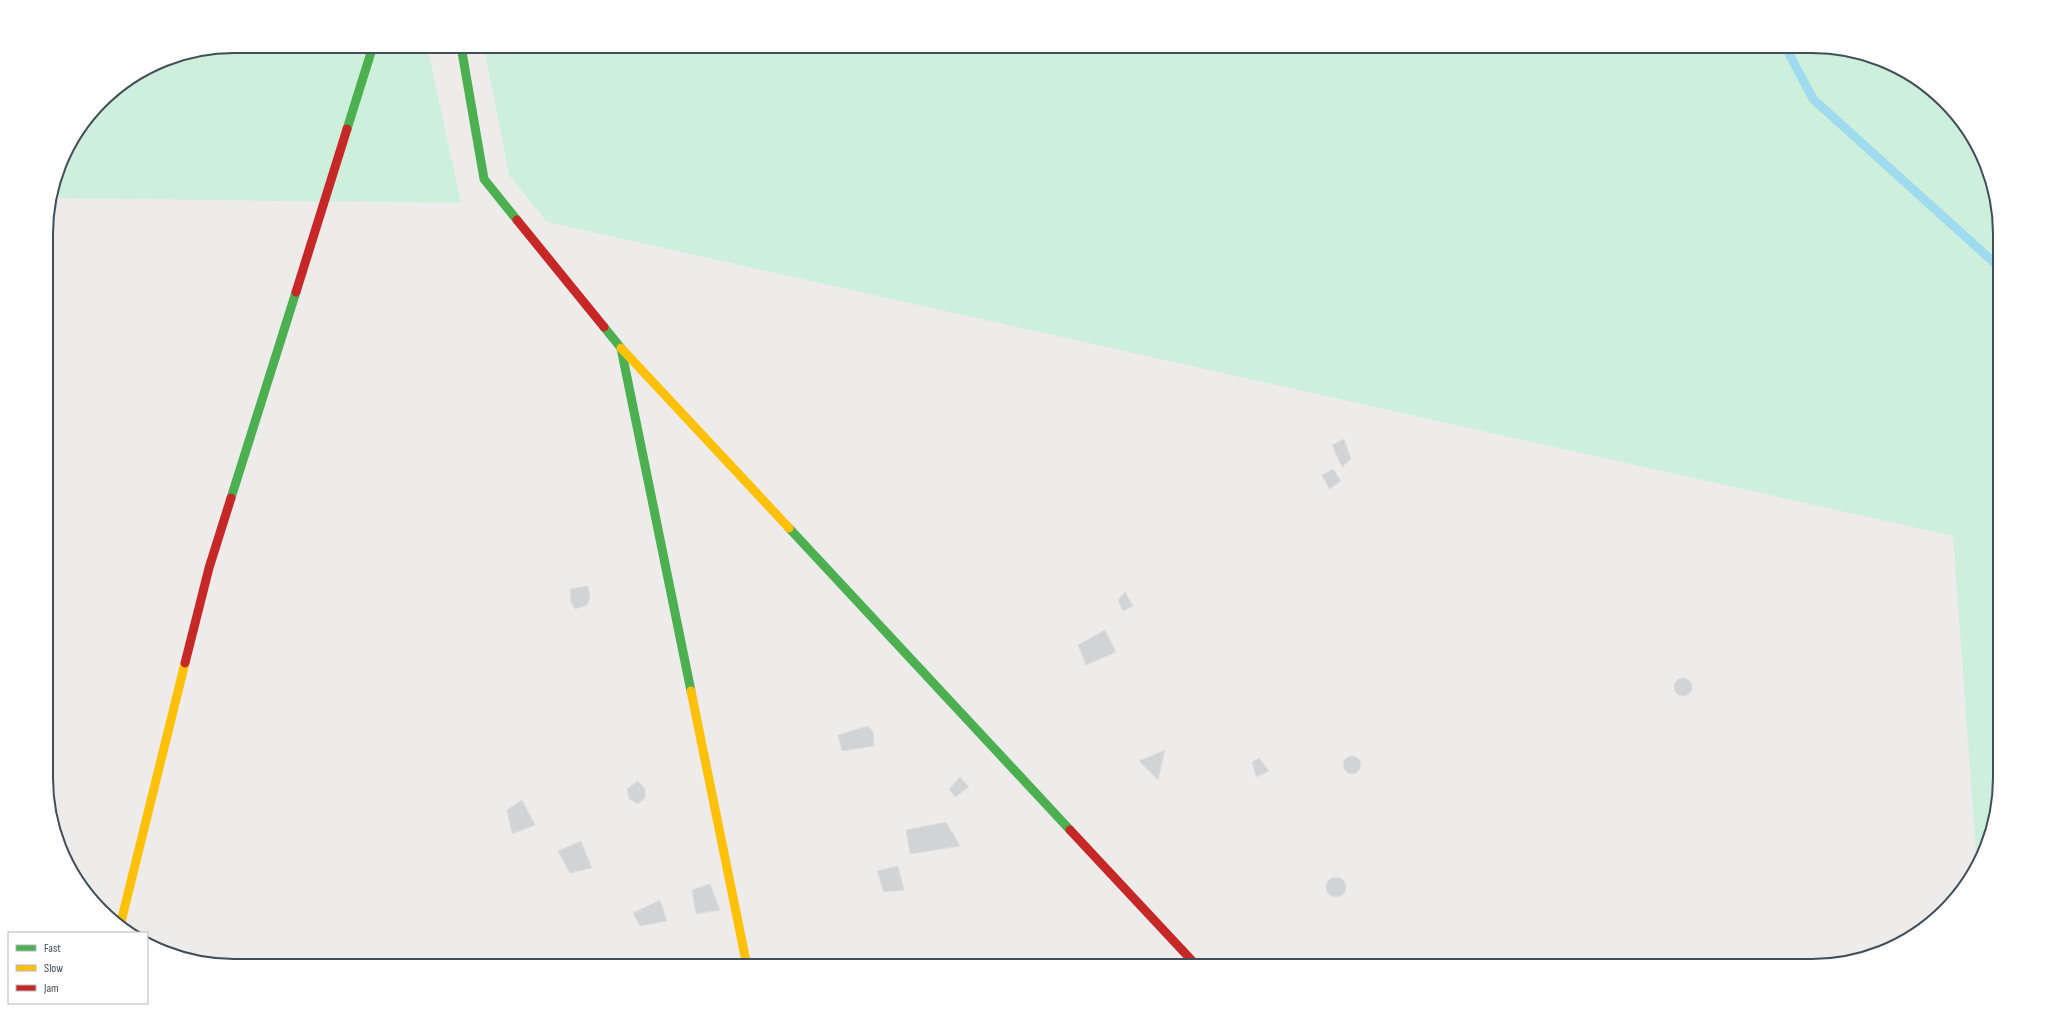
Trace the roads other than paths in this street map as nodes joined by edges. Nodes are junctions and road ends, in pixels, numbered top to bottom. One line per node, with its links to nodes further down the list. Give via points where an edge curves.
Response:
1 (371, 53): 4 (main road, via 209,568)
2 (462, 53): 3 (main road, via 484,179)
3 (621, 348): 5 (main road); 6 (main road)
4 (122, 920)
5 (746, 959)
6 (1190, 959)

